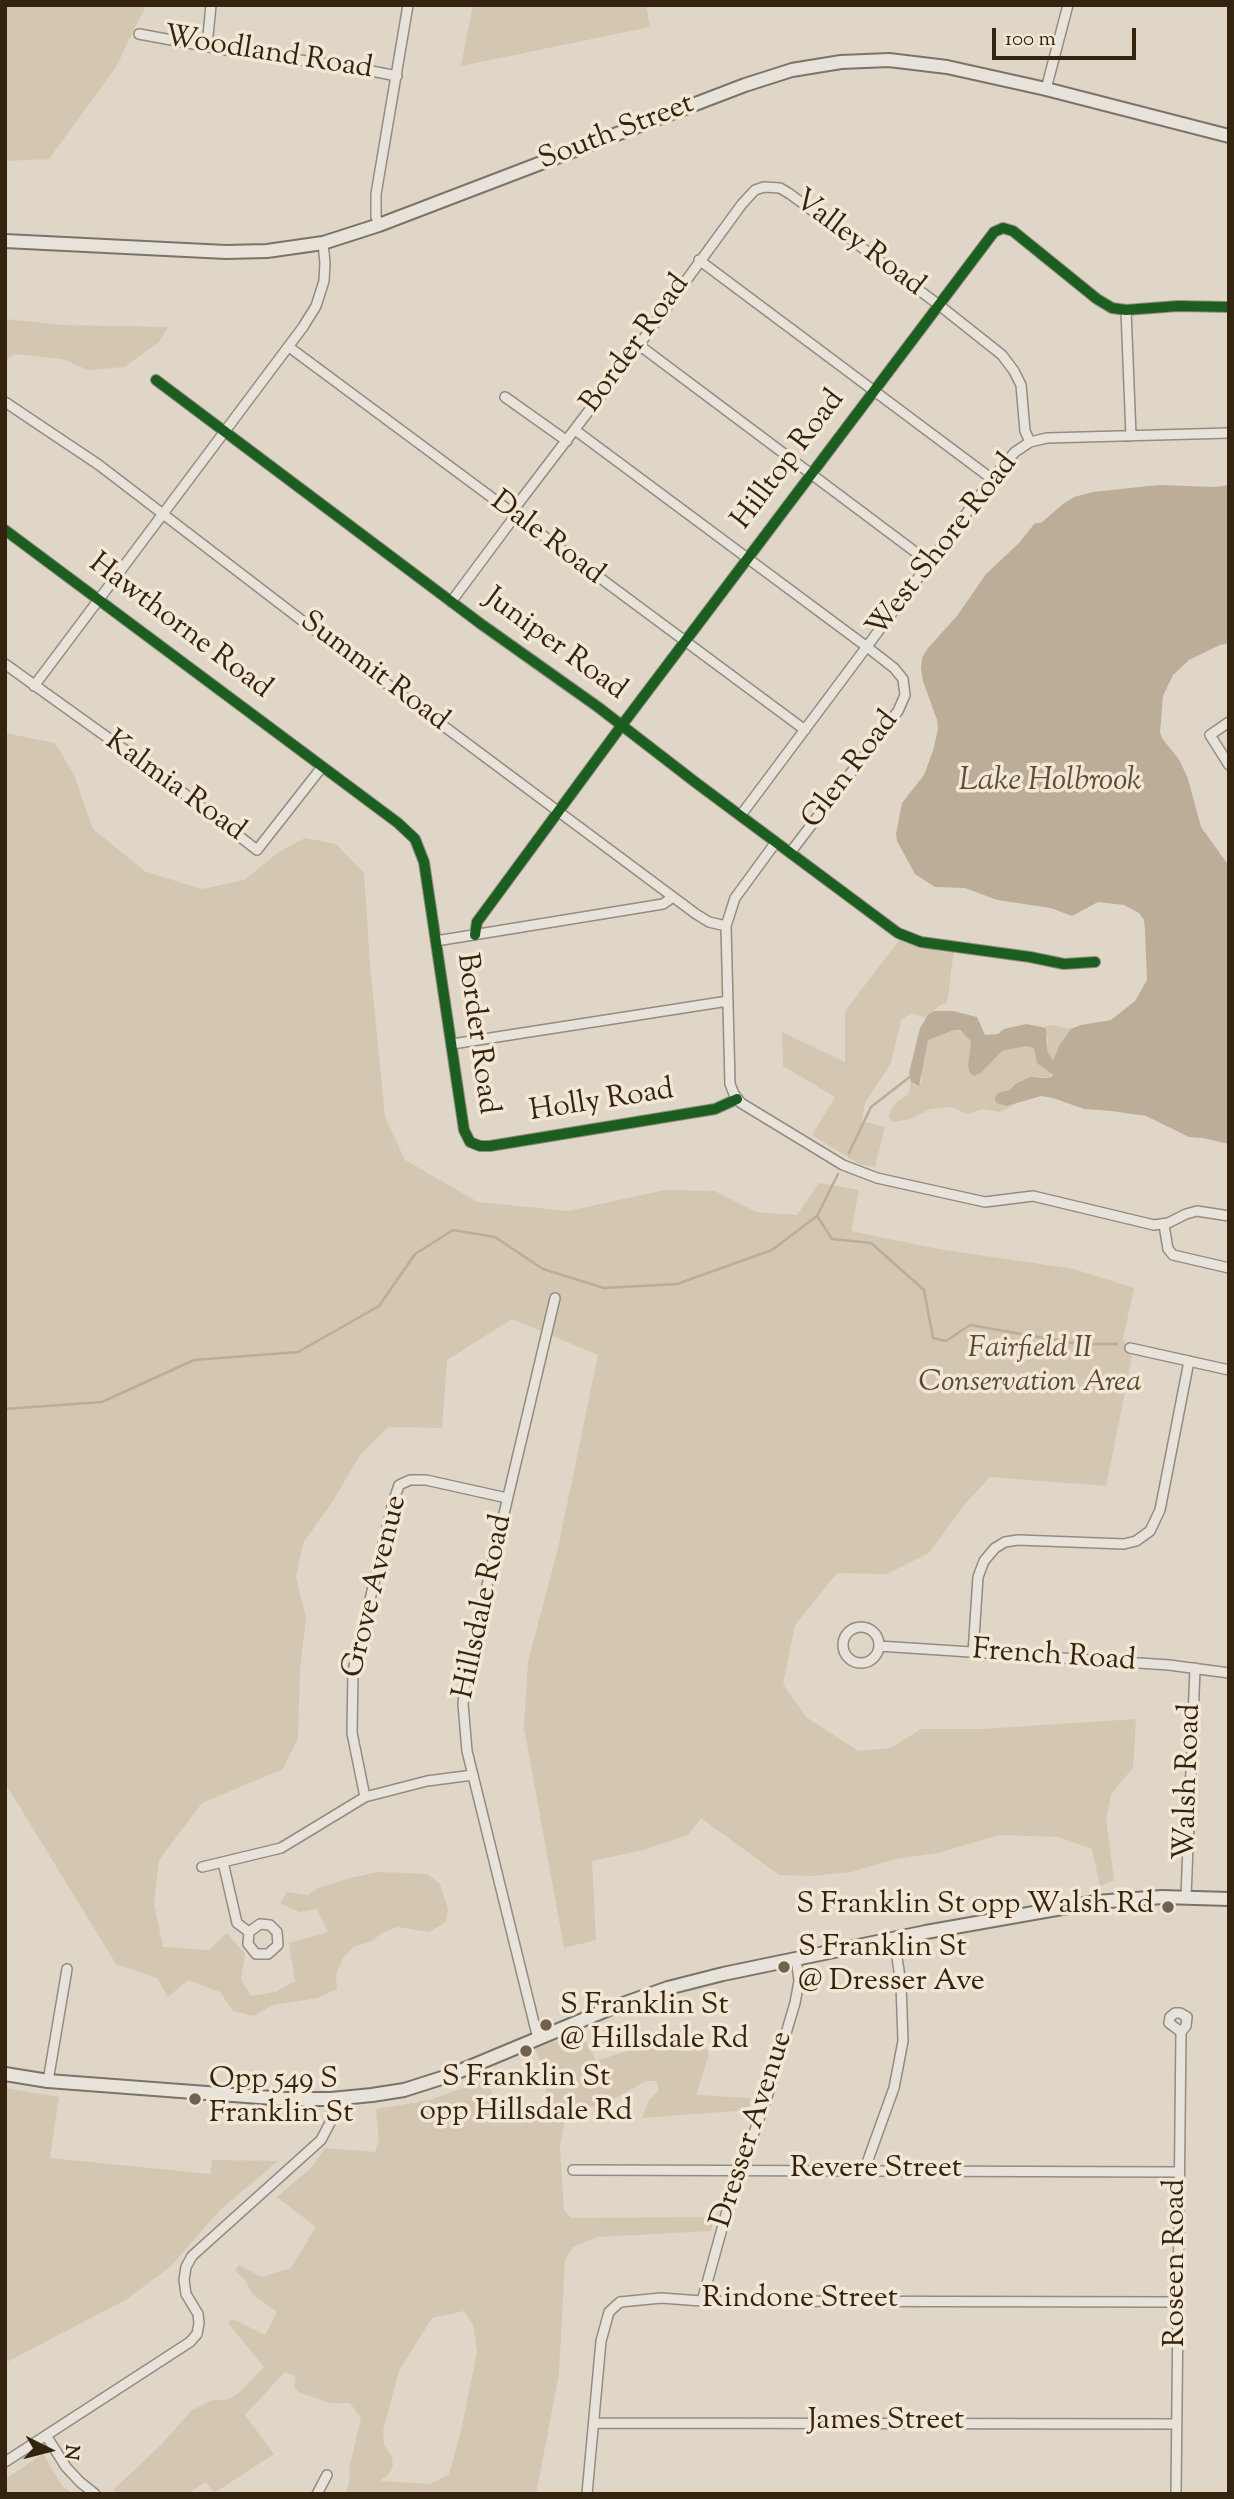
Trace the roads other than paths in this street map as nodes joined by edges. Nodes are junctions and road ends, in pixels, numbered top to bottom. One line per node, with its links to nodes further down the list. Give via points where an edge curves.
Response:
1 (211, 5): 5 (street)
2 (408, 5): 6 (street)
3 (1068, 5): 7 (street)
4 (139, 34): 5 (street, Woodland Road)
5 (207, 46): 6 (street, Woodland Road)
6 (397, 76): 10 (street, via 376,194)
7 (1046, 89): 8 (main road, South Street); 10 (main road, South Street, via 901,61 805,68 745,85)
8 (1229, 136)
9 (769, 186): 13 (street, Border Road, via 755,190); 14 (street, Valley Road, via 790,194)
10 (379, 225): 12 (main road, South Street)
11 (5, 241): 12 (main road, South Street, via 226,253)
12 (323, 243): 18 (street, via 321,290)
13 (699, 261): 17 (street, Border Road); 20 (street)
14 (939, 305): 16 (street, Hilltop Road, via 991,234 1003,228 1016,233 1102,303); 20 (street, Hilltop Road); 28 (street, Valley Road, via 998,352 1014,371 1021,385 1024,427)
15 (1229, 307): 16 (street, Hilltop Road)
16 (1126, 310): 26 (street)
17 (639, 345): 23 (street, Border Road); 29 (street)
18 (289, 347): 24 (street); 32 (street, Dale Road)
19 (156, 380): 24 (street, Juniper Road)
20 (875, 390): 29 (street, Hilltop Road); 30 (street)
21 (505, 397): 27 (street)
22 (5, 401): 31 (street, Summit Road)
23 (575, 430): 27 (street, Border Road); 34 (street, Glen Road)
24 (225, 431): 31 (street); 37 (street, Juniper Road)
25 (1229, 433): 26 (street, West Shore Road)
26 (1131, 436): 28 (street, West Shore Road)
27 (567, 441): 32 (street, Border Road)
28 (1030, 442): 30 (street, West Shore Road, via 1009,457)
29 (810, 475): 34 (street, Hilltop Road); 35 (street)
30 (992, 479): 35 (street, West Shore Road)
31 (162, 514): 36 (street); 47 (street, Summit Road)
32 (513, 515): 37 (street, Border Road); 38 (street, Dale Road)
33 (5, 530): 36 (street, Hawthorne Road)
34 (749, 558): 38 (street, Hilltop Road); 39 (street, Glen Road)
35 (930, 563): 39 (street, West Shore Road)
36 (99, 598): 41 (street); 46 (street, Hawthorne Road)
37 (451, 602): 43 (street, Juniper Road)
38 (684, 641): 43 (street, Hilltop Road); 44 (street, Dale Road)
39 (867, 647): 44 (street, West Shore Road); 50 (street, Glen Road, via 903,679 904,700)
40 (5, 664): 41 (street, Kalmia Road)
41 (34, 686): 46 (street, Kalmia Road, via 257,850)
42 (1229, 722): 45 (street, via 1210,735)
43 (622, 725): 47 (street, Hilltop Road); 48 (street, Juniper Road)
44 (805, 730): 48 (street, West Shore Road)
45 (1229, 765)
46 (322, 767): 54 (street, Border Road, via 398,823 418,844)
47 (559, 813): 51 (street, Summit Road); 53 (street, Hilltop Road, via 477,922)
48 (741, 815): 49 (street, Juniper Road)
49 (776, 842): 50 (street, Juniper Road); 52 (street, via 736,898)
50 (790, 853): 55 (street, Juniper Road, via 915,941 1064,964)
51 (673, 897): 52 (street, Summit Road, via 703,919); 53 (street, via 663,905)
52 (726, 926): 56 (street)
53 (475, 934): 54 (street)
54 (436, 941): 57 (street, Border Road)
55 (1095, 962)
56 (727, 1002): 57 (street); 58 (street, via 730,1084)
57 (452, 1044): 59 (street, Border Road, via 464,1130)
58 (737, 1099): 59 (street, Holly Road, via 721,1108 689,1114 490,1146); 61 (street, via 843,1165 871,1177 985,1202 1033,1196)
59 (473, 1144)
60 (1229, 1216): 61 (street, via 1197,1211)
61 (1164, 1225): 62 (street, via 1173,1255)
62 (1229, 1268)
63 (555, 1298): 67 (street, Hillsdale Road)
64 (1130, 1348): 65 (street)
65 (1189, 1361): 66 (street); 69 (street, via 1160,1510 1150,1531 1124,1544 1018,1540 995,1548 978,1577)
66 (1229, 1370)
67 (508, 1498): 72 (street, Hillsdale Road, via 464,1687 463,1721); 73 (street, Grove Avenue, via 426,1480 399,1485 354,1671 352,1733)
68 (879, 1646): 68 (street, via 873,1631 862,1627 852,1630 844,1644 850,1658 860,1662 870,1660); 69 (street, French Road)
69 (973, 1653): 70 (street, French Road)
70 (1195, 1668): 71 (street, French Road); 76 (street, Walsh Road)
71 (1229, 1673)
72 (473, 1775): 73 (street, via 416,1783); 83 (street, Hillsdale Road)
73 (365, 1797): 74 (street, via 281,1847)
74 (223, 1862): 75 (street); 78 (street, via 235,1919)
75 (202, 1867)
76 (1186, 1897): 77 (main road); 79 (main road, via 1107,1901)
77 (1229, 1899)
78 (249, 1932)
79 (894, 1938): 80 (main road); 89 (street, via 903,2041 894,2088)
80 (796, 1958): 83 (main road, via 668,1988); 88 (street, Dresser Avenue, via 799,1981 795,2003)
81 (67, 1969): 85 (street)
82 (1181, 2032): 90 (street, Roseen Road)
83 (538, 2039): 86 (main road, via 424,2085)
84 (5, 2074): 85 (main road)
85 (48, 2081): 86 (main road)
86 (331, 2099): 95 (street, via 331,2119 321,2140 192,2256 184,2280 198,2314 197,2334)
87 (573, 2170): 88 (street, Revere Street)
88 (740, 2171): 89 (street, Revere Street); 91 (street, Dresser Avenue)
89 (864, 2171): 90 (street, Revere Street)
90 (1179, 2172): 92 (street, Roseen Road)
91 (702, 2301): 92 (street, Rindone Street); 93 (street, Rindone Street, via 635,2300 620,2302 609,2312 601,2341)
92 (1178, 2302): 94 (street, Roseen Road)
93 (594, 2423): 94 (street, James Street); 100 (street, Rindone Street)
94 (1177, 2424): 101 (street, Roseen Road)
95 (47, 2437): 96 (street); 98 (street, via 66,2467)
96 (5, 2462)
97 (327, 2475): 99 (street)
98 (95, 2494)
99 (317, 2494)
100 (587, 2494)
101 (1177, 2494)

